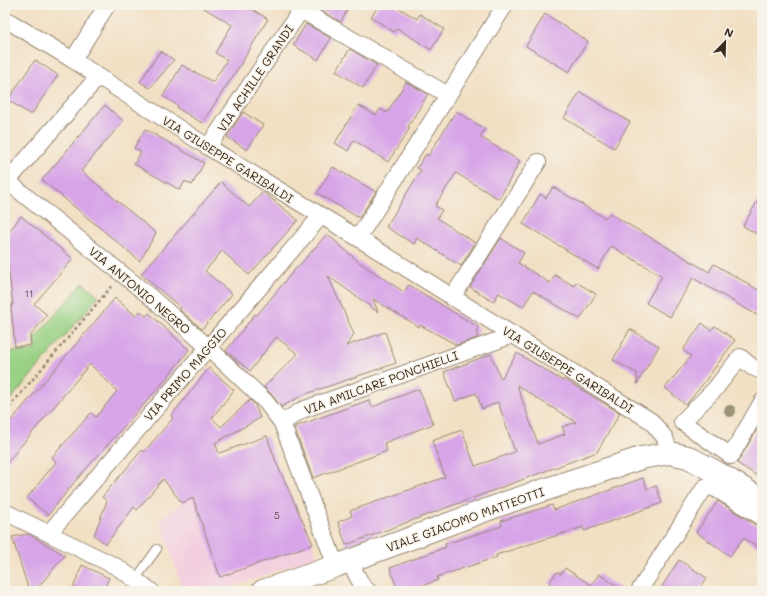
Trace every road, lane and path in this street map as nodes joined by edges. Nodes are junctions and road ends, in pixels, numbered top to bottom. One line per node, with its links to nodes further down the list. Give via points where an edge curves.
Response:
1 (107, 5): 4 (street)
2 (505, 5): 6 (street)
3 (5, 19): 4 (street, VIA GIUSEPPE GARIBALDI)
4 (73, 60): 5 (street, VIA GIUSEPPE GARIBALDI)
5 (98, 77): 7 (street, VIA GIUSEPPE GARIBALDI); 9 (street)
6 (448, 95): 7 (street, VIA ACHILLE GRANDI, via 301,10); 11 (street)
7 (208, 147): 10 (street, VIA GIUSEPPE GARIBALDI)
8 (538, 162): 13 (street)
9 (6, 182): 12 (street, VIA ANTONIO NEGRO)
10 (321, 216): 11 (street, VIA GIUSEPPE GARIBALDI); 15 (street, VIA PRIMO MAGGIO)
11 (358, 238): 13 (street, VIA GIUSEPPE GARIBALDI)
12 (122, 274): 15 (street, VIA ANTONIO NEGRO); 18 (path)
13 (452, 298): 14 (street, VIA GIUSEPPE GARIBALDI)
14 (513, 335): 19 (street, VIA AMILCARE PONCHIELLI, via 302,410); 20 (street, VIA GIUSEPPE GARIBALDI, via 651,421 665,438)
15 (208, 347): 19 (street, VIA ANTONIO NEGRO, via 266,402); 25 (street, VIA PRIMO MAGGIO)
16 (762, 371): 17 (street, via 740,357 715,389 682,422 731,456)
17 (762, 402)
18 (5, 412)
19 (282, 423): 27 (street)
20 (670, 453): 21 (main road, via 688,457); 27 (main road, VIALE GIACOMO MATTEOTTI, via 641,458 505,503)
21 (714, 482): 22 (main road); 24 (street, via 714,488); 32 (street)
22 (762, 500)
23 (5, 512): 25 (street)
24 (762, 518)
25 (49, 533): 28 (street, via 117,567)
26 (157, 549): 28 (lane)
27 (342, 563): 30 (main road, VIALE GIACOMO MATTEOTTI); 31 (street)
28 (135, 580): 29 (street)
29 (151, 591)
30 (263, 591)
31 (368, 591)
32 (639, 591)

